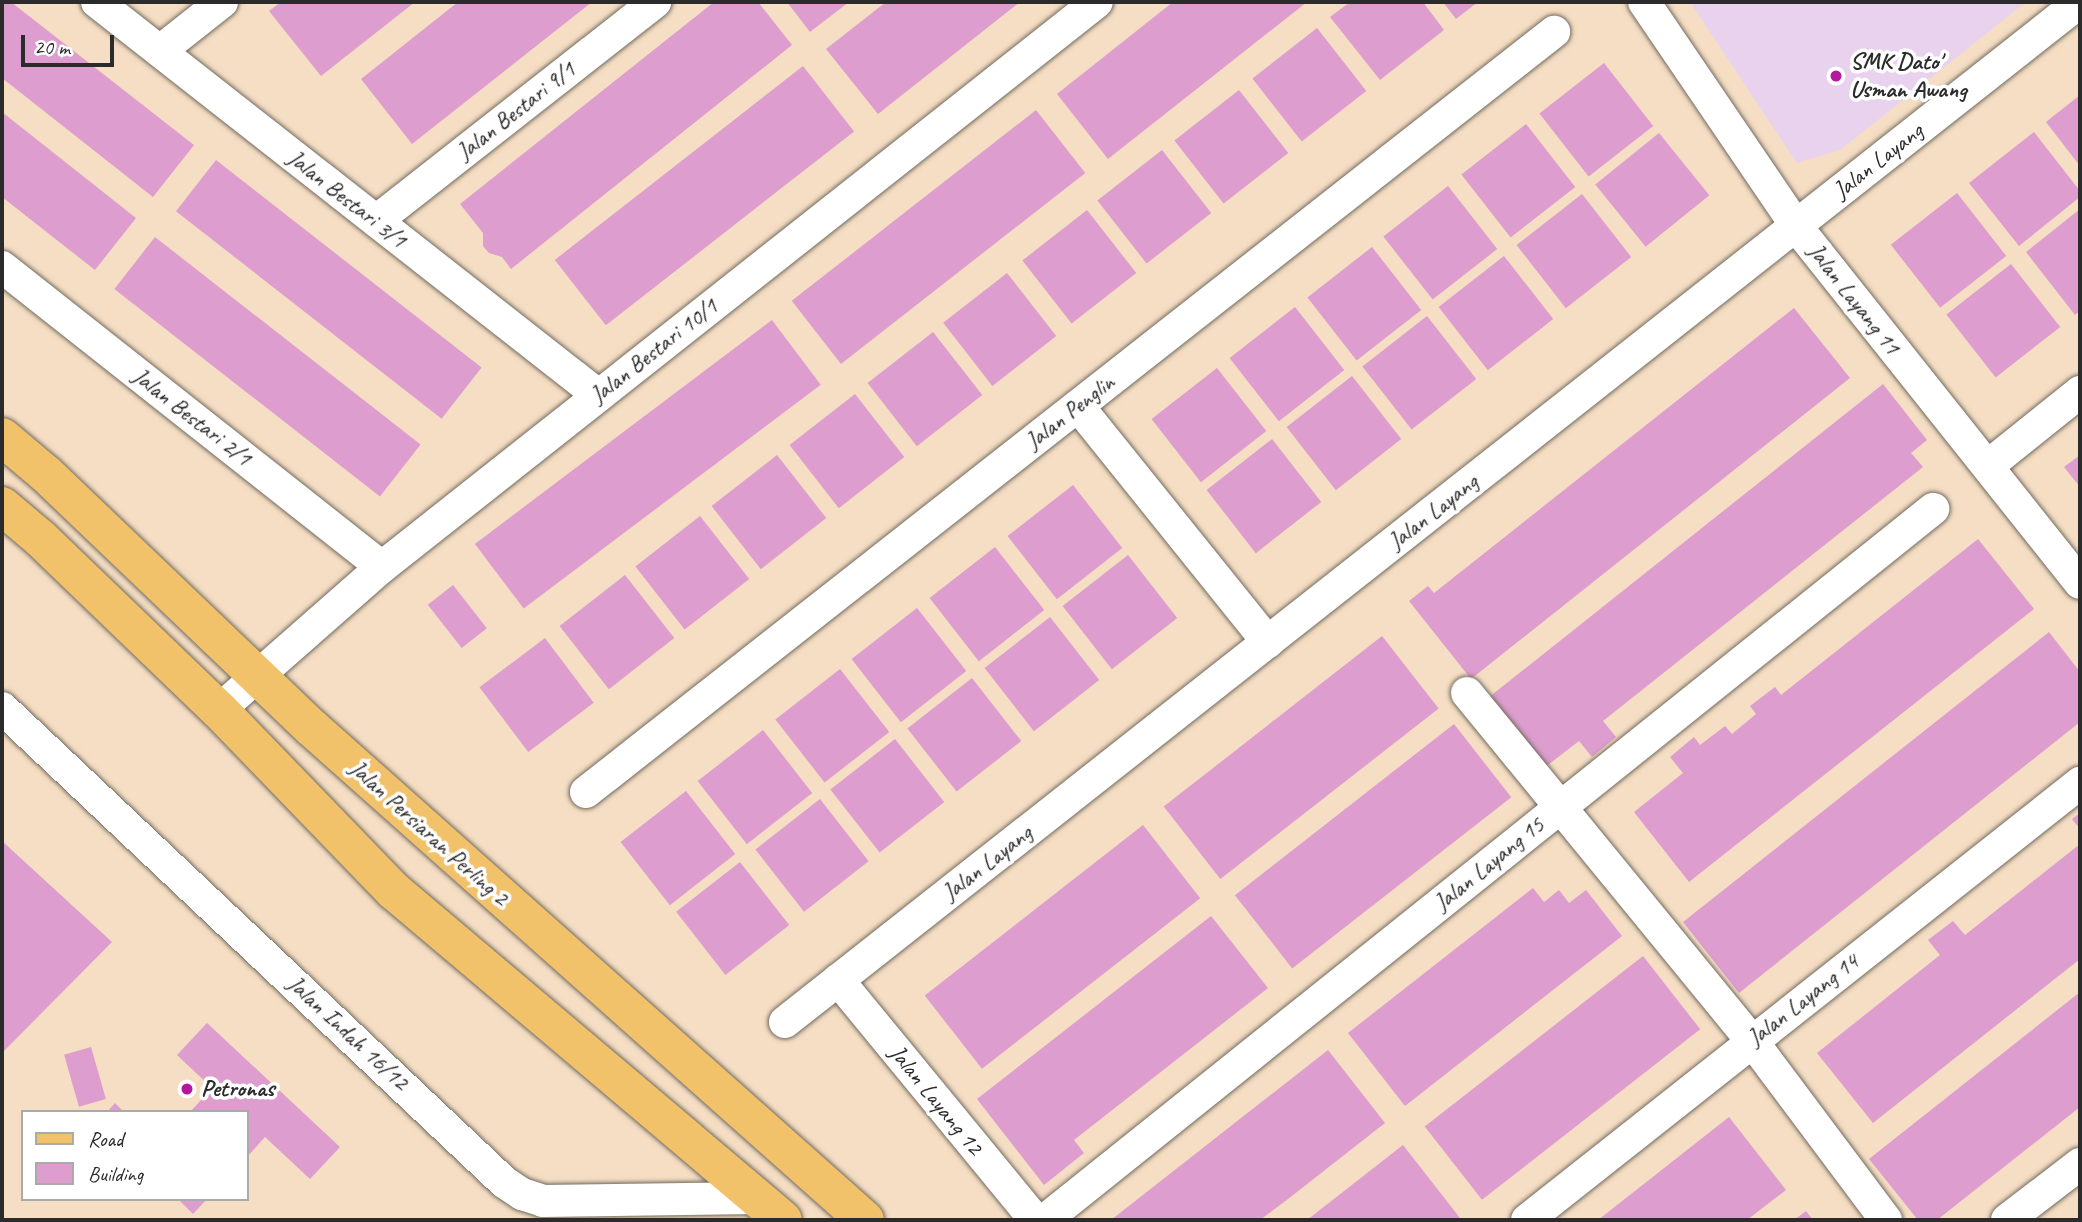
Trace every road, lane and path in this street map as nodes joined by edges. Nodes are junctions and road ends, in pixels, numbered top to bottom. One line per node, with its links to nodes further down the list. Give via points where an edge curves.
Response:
1 (97, 2): 8 (street, Jalan Bestari 3/1)
2 (222, 2): 8 (street)
3 (656, 2): 9 (street, Jalan Bestari 9/1)
4 (1097, 2): 13 (street, Jalan Bestari 10/1)
5 (1644, 2): 10 (street, Jalan Layang 11)
6 (2080, 2): 10 (street, Jalan Layang)
7 (1555, 32): 14 (street, Jalan Penglin)
8 (160, 51): 9 (street, Jalan Bestari 3/1)
9 (376, 221): 13 (street, Jalan Bestari 3/1)
10 (1796, 226): 16 (street, Jalan Layang 11); 21 (street, Jalan Layang)
11 (2, 267): 19 (street, Jalan Bestari 2/1)
12 (2080, 392): 16 (street)
13 (598, 396): 19 (street, Jalan Bestari 10/1)
14 (1078, 406): 21 (street); 27 (street, Jalan Penglin)
15 (2, 437): 22 (main road, Jalan Persiaran Perling 2)
16 (1989, 465): 20 (street, Jalan Layang 11)
17 (2, 506): 25 (main road)
18 (1933, 509): 28 (street, Jalan Layang 15)
19 (382, 567): 22 (street, Jalan Bestari 10/1)
20 (2080, 583)
21 (1268, 642): 29 (street, Jalan Layang)
22 (259, 676): 25 (street, Jalan Bestari 10/1); 34 (main road, Jalan Persiaran Perling 2)
23 (1467, 692): 28 (street)
24 (2, 708): 33 (street, Jalan Indah 16/12, via 522,1195 543,1200)
25 (219, 710): 33 (main road, via 394,891)
26 (2080, 783): 31 (street, Jalan Layang 14)
27 (586, 792)
28 (1559, 808): 31 (street); 36 (street, Jalan Layang 15)
29 (838, 980): 30 (street, Jalan Layang); 35 (street, Jalan Layang 12)
30 (785, 1022)
31 (1752, 1041): 37 (street, Jalan Layang 14); 38 (street)
32 (2080, 1164): 39 (street)
33 (770, 1209)
34 (865, 1220)
35 (1035, 1220)
36 (1045, 1220)
37 (1527, 1220)
38 (1886, 1220)
39 (2007, 1220)

